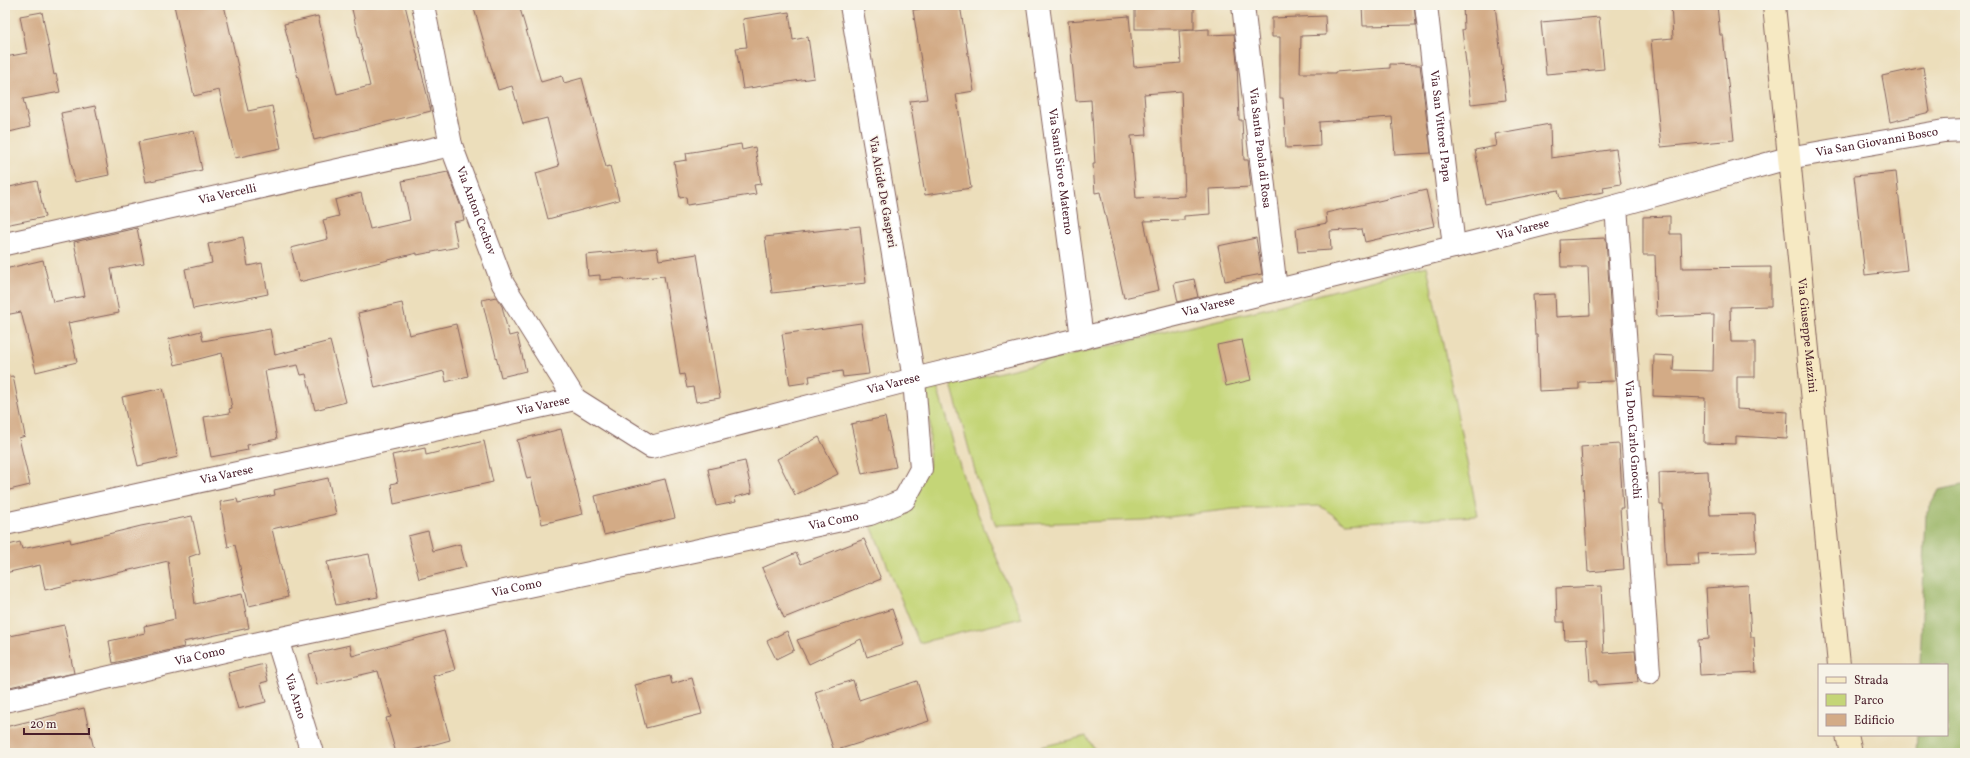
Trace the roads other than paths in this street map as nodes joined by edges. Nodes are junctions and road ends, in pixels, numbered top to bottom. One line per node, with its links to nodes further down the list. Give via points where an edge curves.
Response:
1 (423, 5): 8 (street, Via Anton Cechov)
2 (851, 5): 15 (street, Via Alcide De Gasperi)
3 (1038, 5): 14 (street, Via Santi Siro e Materno)
4 (1243, 5): 13 (street, Via Santa Paola di Rosa)
5 (1426, 5): 12 (street, Via San Vittore I Papa)
6 (1774, 5): 9 (street, Via Giuseppe Mazzini)
7 (1965, 130): 9 (street, Via San Giovanni Bosco, via 1914,136)
8 (451, 145): 11 (street, Via Vercelli); 16 (street, Via Anton Cechov, via 503,284)
9 (1788, 158): 10 (street, Via Varese); 19 (street, Via Giuseppe Mazzini)
10 (1616, 206): 12 (street, Via Varese); 20 (street, Via Don Carlo Gnocchi)
11 (5, 244)
12 (1454, 247): 13 (street, Via Varese)
13 (1276, 290): 14 (street, Via Varese)
14 (1082, 338): 15 (street, Via Varese)
15 (914, 379): 16 (street, Via Varese, via 652,447); 18 (street, Via Como, via 921,470 904,500 870,514)
16 (575, 399): 17 (street, Via Varese)
17 (5, 524)
18 (277, 639): 21 (street, Via Como); 24 (street, Via Arno)
19 (1839, 664)
20 (1649, 672)
21 (5, 701)
22 (1847, 736): 25 (street)
23 (1847, 736): 26 (street)
24 (312, 753)
25 (1845, 753)
26 (1851, 753)

